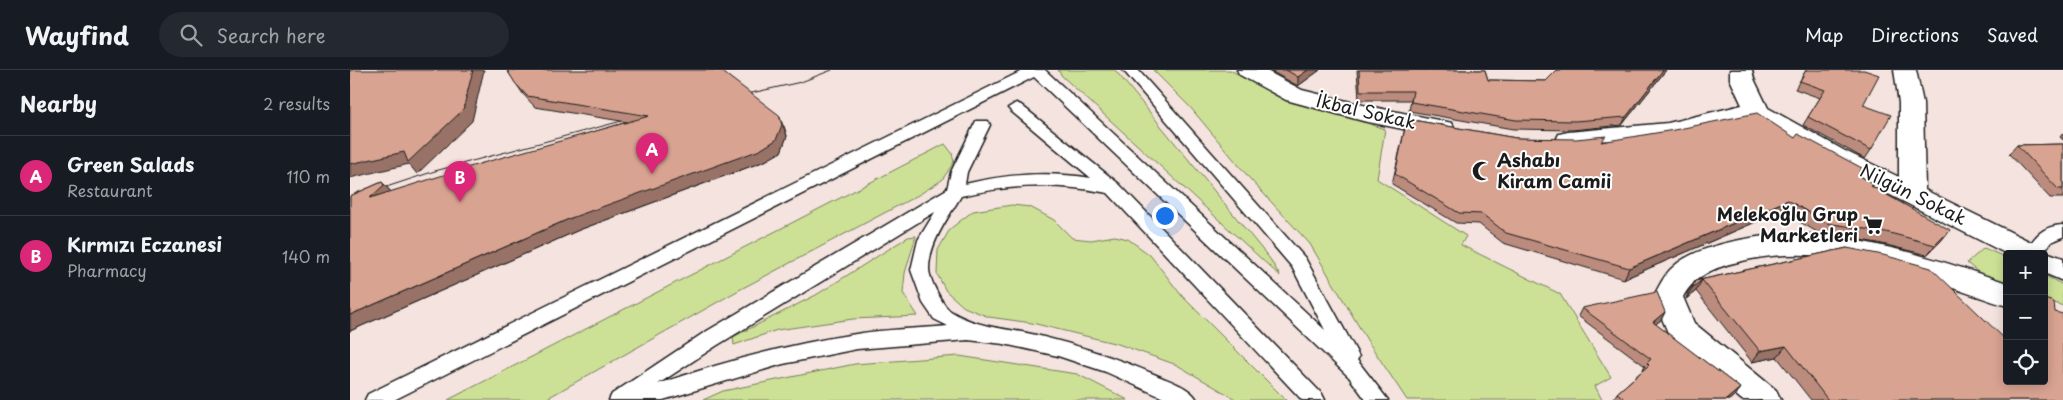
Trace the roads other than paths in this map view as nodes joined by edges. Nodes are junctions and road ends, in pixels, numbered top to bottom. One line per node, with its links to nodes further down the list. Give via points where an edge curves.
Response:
1 (1036, 70): 21 (lane); 22 (lane)
2 (1130, 70): 21 (lane, via 1299,263)
3 (1248, 70): 9 (street, İkbal Sokak, via 1294,94 1362,113)
4 (1741, 70): 7 (street)
5 (1904, 70): 13 (street, via 1911,104)
6 (1016, 108): 11 (lane)
7 (1758, 113): 10 (street, via 1743,113 1668,131); 13 (street, Nilgün Sokak, via 1836,157)
8 (982, 125): 12 (lane, via 959,172)
9 (1469, 133)
10 (1543, 140)
11 (1113, 188): 12 (lane, via 1073,179 1036,179 994,182); 26 (lane)
12 (955, 192): 20 (lane, via 927,240 920,270 930,298 941,314); 23 (lane, via 709,340)
13 (1912, 194): 15 (street, Nilgün Sokak)
14 (2063, 231): 16 (lane, via 2043,236)
15 (2024, 250)
16 (2034, 250)
17 (2048, 263): 18 (street)
18 (2063, 270)
19 (2003, 294): 28 (street, via 1922,267 1818,243 1784,242 1745,248 1705,262 1680,277 1668,297 1682,331)
20 (978, 333): 24 (lane, via 898,336 831,345 712,373); 25 (lane, via 1044,345 1102,362)
21 (1356, 371): 27 (lane)
22 (375, 400)
23 (619, 400)
24 (638, 400)
25 (1187, 400)
26 (1315, 400)
27 (1378, 400)
28 (1765, 400)

